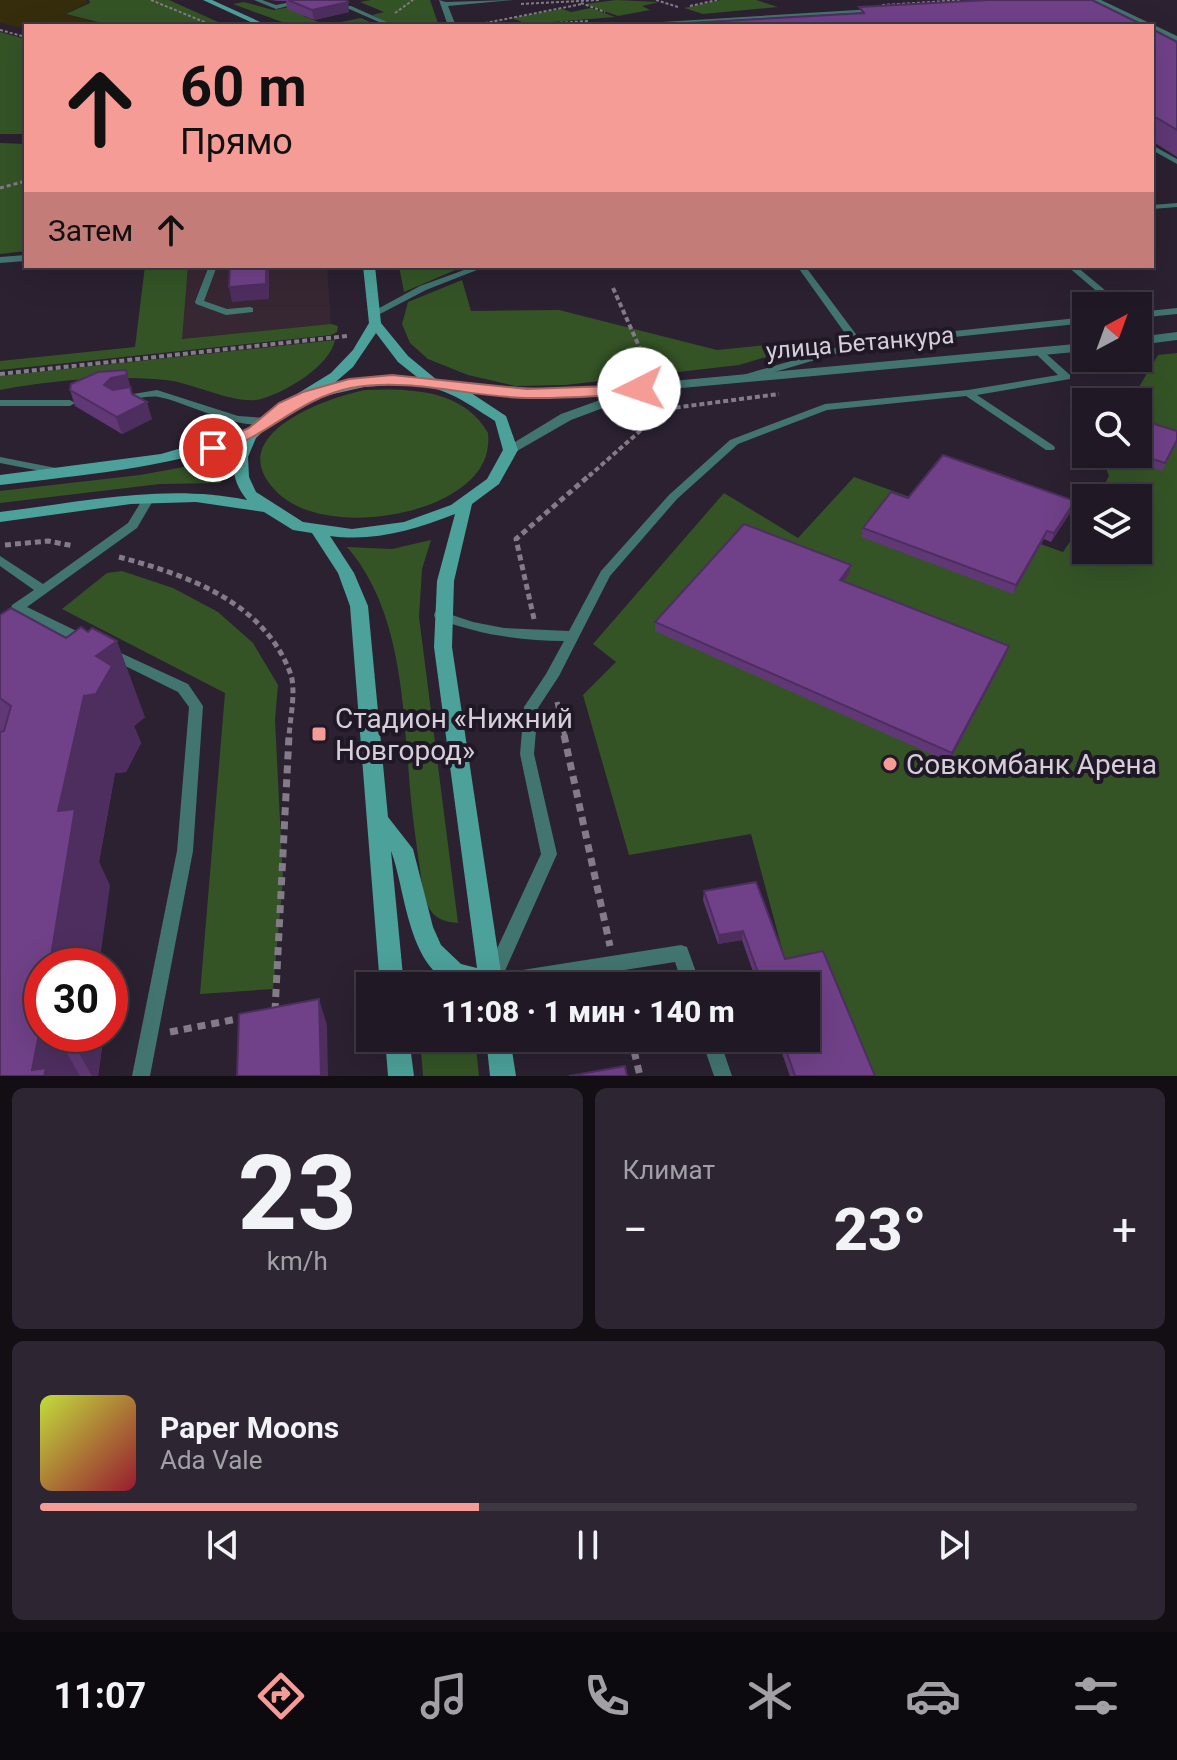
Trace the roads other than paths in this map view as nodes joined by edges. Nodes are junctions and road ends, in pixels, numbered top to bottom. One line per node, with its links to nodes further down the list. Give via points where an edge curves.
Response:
1 (206, 0): 11 (main road)
2 (257, 0): 4 (lane, via 276,7)
3 (1096, 0): 15 (street)
4 (304, 1)
5 (442, 2): 6 (street); 13 (street)
6 (511, 2)
7 (349, 7): 12 (lane)
8 (896, 8): 9 (lane)
9 (850, 11): 10 (lane, via 858,17); 14 (lane)
10 (845, 18)
11 (260, 24)
12 (388, 24)
13 (451, 24)
14 (634, 24)
15 (1147, 24)
16 (1154, 28): 17 (street)
17 (1177, 39)
18 (1154, 148): 19 (lane)
19 (1177, 162)
20 (1177, 205): 21 (lane)
21 (1154, 207)
22 (24, 258): 23 (lane)
23 (0, 260)
24 (212, 268): 30 (lane, via 199,302 226,312)
25 (369, 268): 33 (main road)
26 (471, 268): 33 (lane)
27 (802, 268): 37 (lane)
28 (1073, 268): 29 (lane)
29 (1102, 292)
30 (250, 310)
31 (1177, 311): 32 (lane)
32 (1152, 314)
33 (375, 318): 41 (main road, via 403,359); 45 (main road, via 352,360)
34 (1072, 321): 37 (lane)
35 (1177, 336): 36 (street)
36 (1152, 339)
37 (858, 344): 40 (lane)
38 (1072, 348): 39 (street, улица Бетанкура)
39 (1039, 352): 40 (street, улица Бетанкура); 44 (lane, via 1066,377)
40 (745, 377): 43 (street, улица Бетанкура)
41 (434, 383): 42 (main road); 45 (main road, via 349,384)
42 (449, 387): 43 (street, улица Бетанкура, via 539,394); 51 (main road, via 496,413 508,431)
43 (639, 389): 51 (street, улица Бетанкура, via 566,417)
44 (968, 393): 50 (lane); 63 (lane, via 825,407 734,442 673,497 605,574)
45 (308, 396): 49 (main road)
46 (117, 400): 49 (lane, via 157,393)
47 (0, 403): 48 (lane)
48 (70, 403)
49 (260, 426): 53 (main road, via 213,448 165,460); 57 (main road, via 242,451 239,471 246,492)
50 (1050, 448)
51 (510, 451): 56 (main road, via 503,471)
52 (0, 460): 53 (lane)
53 (64, 473): 54 (main road)
54 (0, 480)
55 (148, 499): 57 (main road, via 209,497); 58 (main road); 61 (lane, via 133,525)
56 (465, 506): 59 (main road, via 395,530); 62 (main road, via 451,544)
57 (264, 509): 59 (main road)
58 (0, 517)
59 (318, 530): 64 (main road, via 346,573 359,606)
60 (0, 560): 61 (lane)
61 (43, 590): 74 (lane, via 17,608 183,688 196,706 185,851)
62 (440, 615): 63 (lane, via 474,630); 67 (main road, via 444,686)
63 (570, 636): 68 (lane, via 531,707 527,754 549,854)
64 (379, 821): 65 (main road); 66 (main road, via 402,849 433,952)
65 (391, 972)
66 (453, 972)
67 (488, 972)
68 (496, 972)
69 (563, 972): 70 (lane, via 681,953)
70 (687, 972)
71 (398, 1052): 75 (main road)
72 (500, 1052): 76 (main road)
73 (715, 1052): 77 (lane)
74 (141, 1076)
75 (401, 1076)
76 (503, 1076)
77 (723, 1076)

